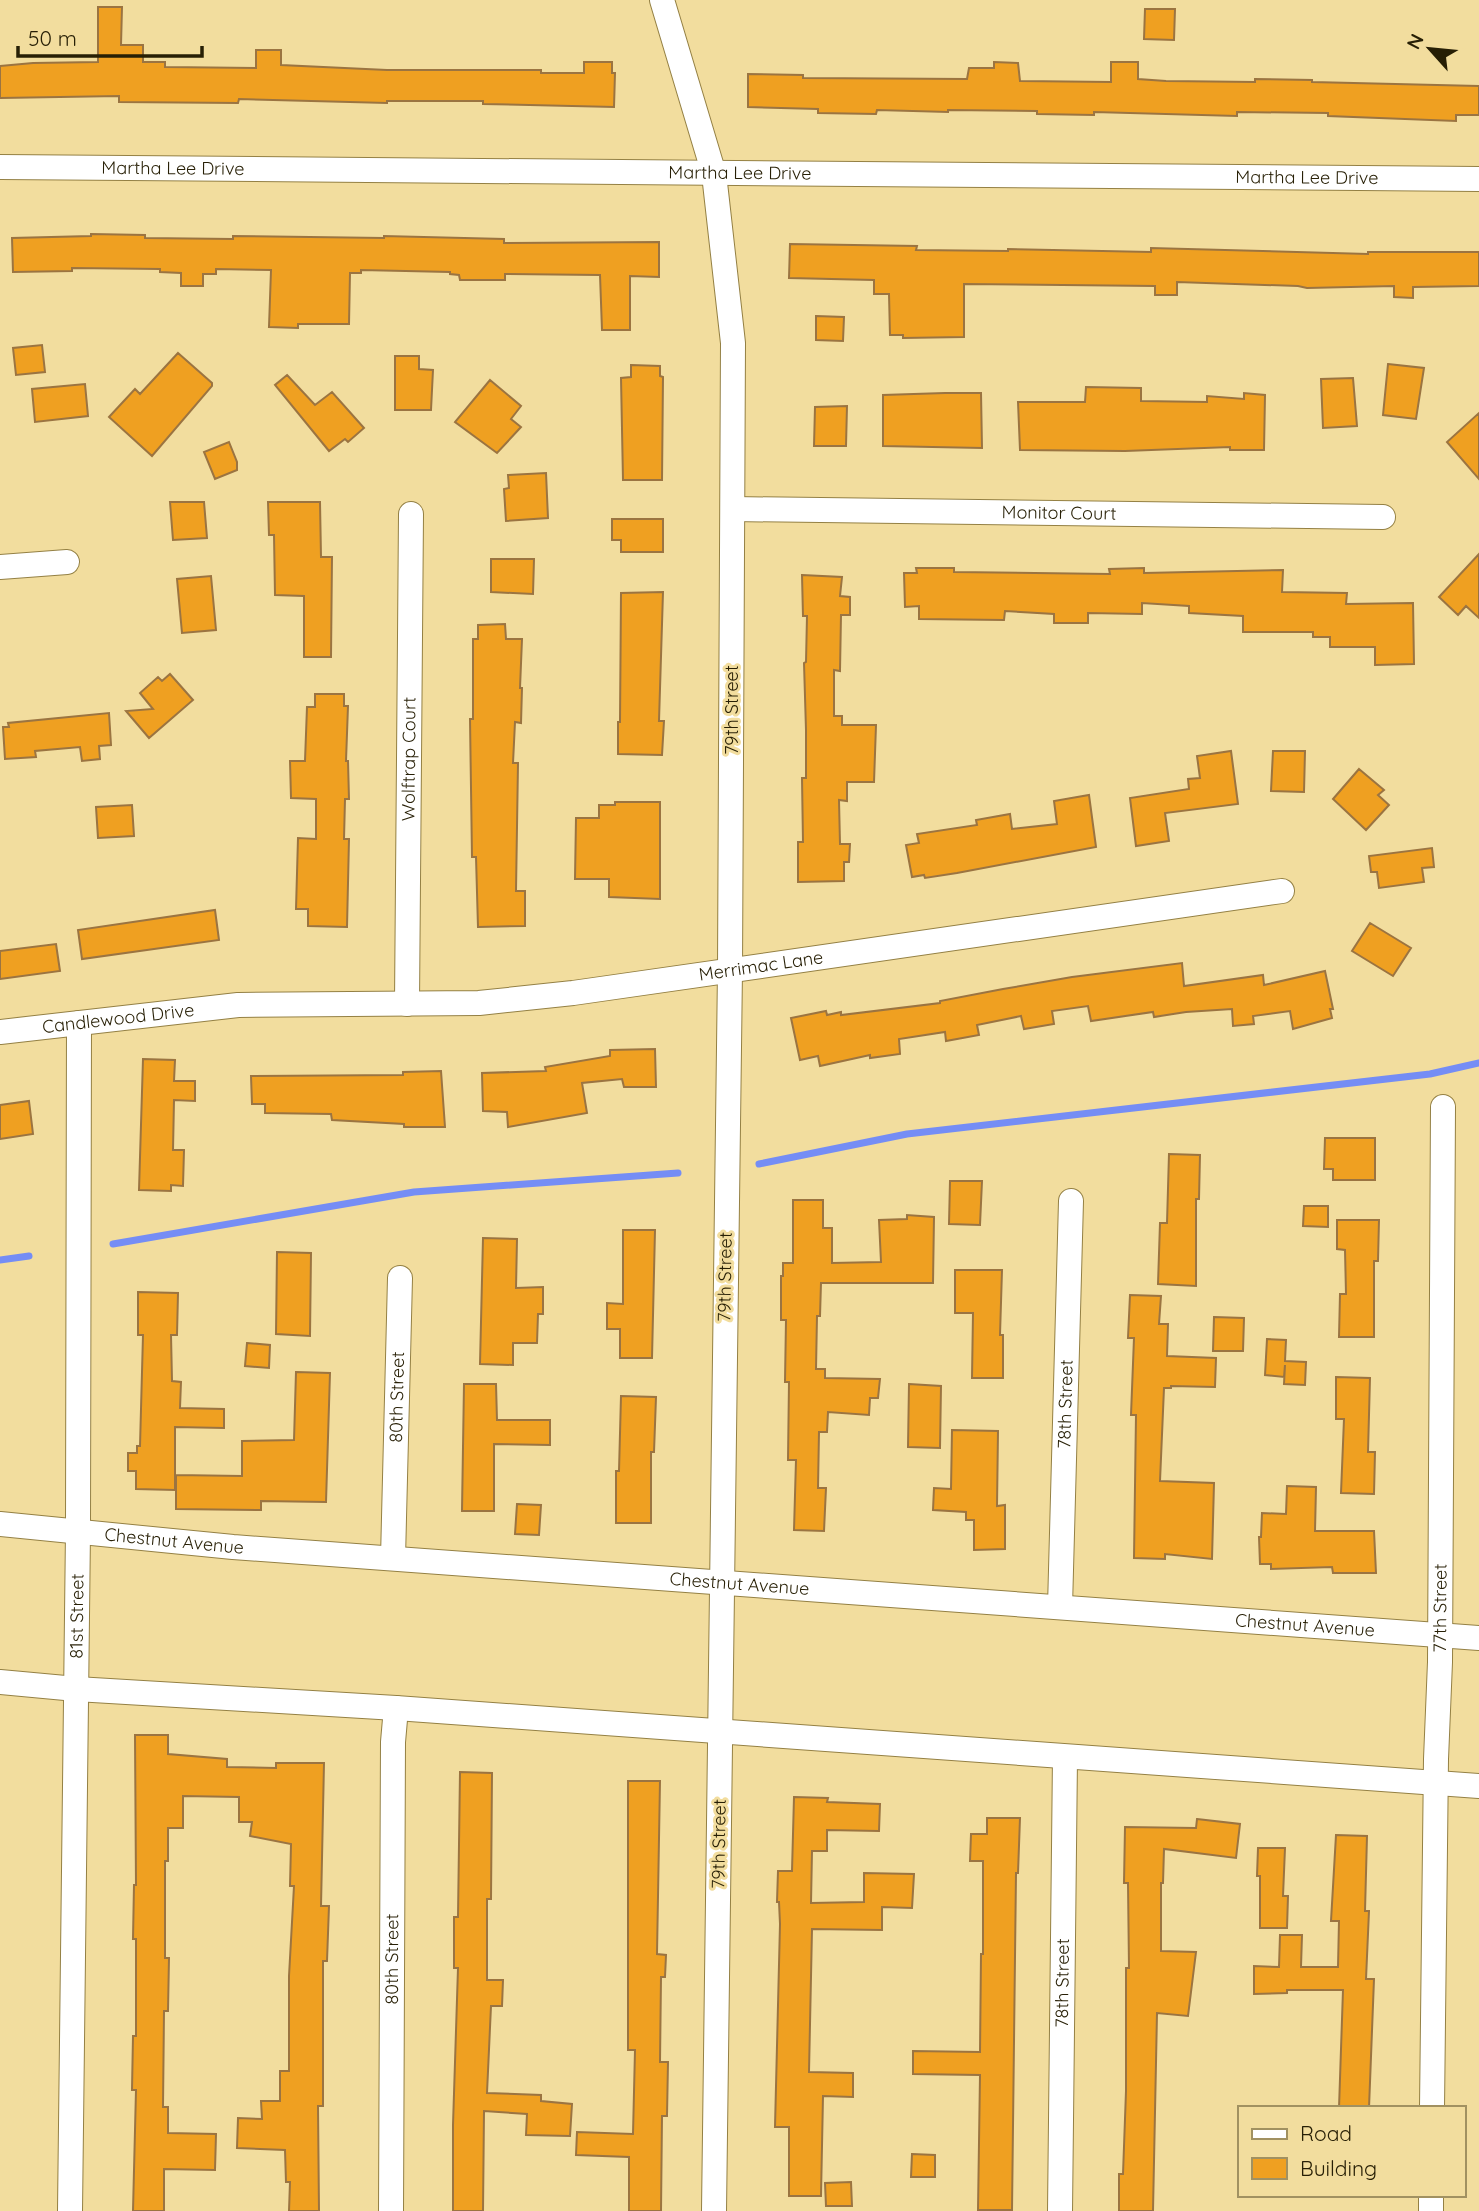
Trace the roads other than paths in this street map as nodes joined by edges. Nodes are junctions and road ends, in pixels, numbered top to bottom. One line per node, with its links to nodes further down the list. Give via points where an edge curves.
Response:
1 (662, 0): 3 (street, 79th Street)
2 (0, 167): 3 (street, Martha Lee Drive)
3 (714, 174): 4 (street, Martha Lee Drive); 5 (street, 79th Street, via 733,342)
4 (1479, 179)
5 (733, 509): 7 (street, Monitor Court); 11 (street, 79th Street)
6 (411, 514): 12 (street, Wolftrap Court)
7 (1383, 517)
8 (67, 562): 9 (street)
9 (0, 567)
10 (1282, 891): 11 (street, Merrimac Lane)
11 (730, 970): 12 (street, Merrimac Lane, via 533,998); 22 (street, 79th Street)
12 (407, 1004): 13 (street, Merrimac Lane)
13 (238, 1005): 14 (street, Candlewood Drive)
14 (79, 1023): 15 (street, Candlewood Drive); 20 (street, 81st Street)
15 (0, 1032)
16 (1443, 1107): 24 (street, 77th Street)
17 (1071, 1201): 23 (street, 78th Street)
18 (400, 1278): 21 (street, 80th Street)
19 (0, 1524): 20 (street, Chestnut Avenue)
20 (78, 1531): 21 (street, Chestnut Avenue); 27 (street, 81st Street)
21 (393, 1558): 22 (street, Chestnut Avenue)
22 (722, 1583): 23 (street, Chestnut Avenue); 29 (street, 79th Street)
23 (1060, 1608): 24 (street, Chestnut Avenue)
24 (1440, 1636): 25 (street, Chestnut Avenue); 31 (street, 77th Street)
25 (1479, 1638)
26 (0, 1682): 27 (street)
27 (76, 1689): 28 (street); 34 (street, 81st Street)
28 (396, 1708): 29 (street); 35 (street, 80th Street)
29 (720, 1731): 30 (street); 36 (street, 79th Street)
30 (1065, 1757): 31 (street); 37 (street, 78th Street)
31 (1437, 1783): 32 (street); 33 (street, 77th Street)
32 (1479, 1786)
33 (1432, 2106)
34 (70, 2211)
35 (391, 2211)
36 (714, 2211)
37 (1060, 2211)

